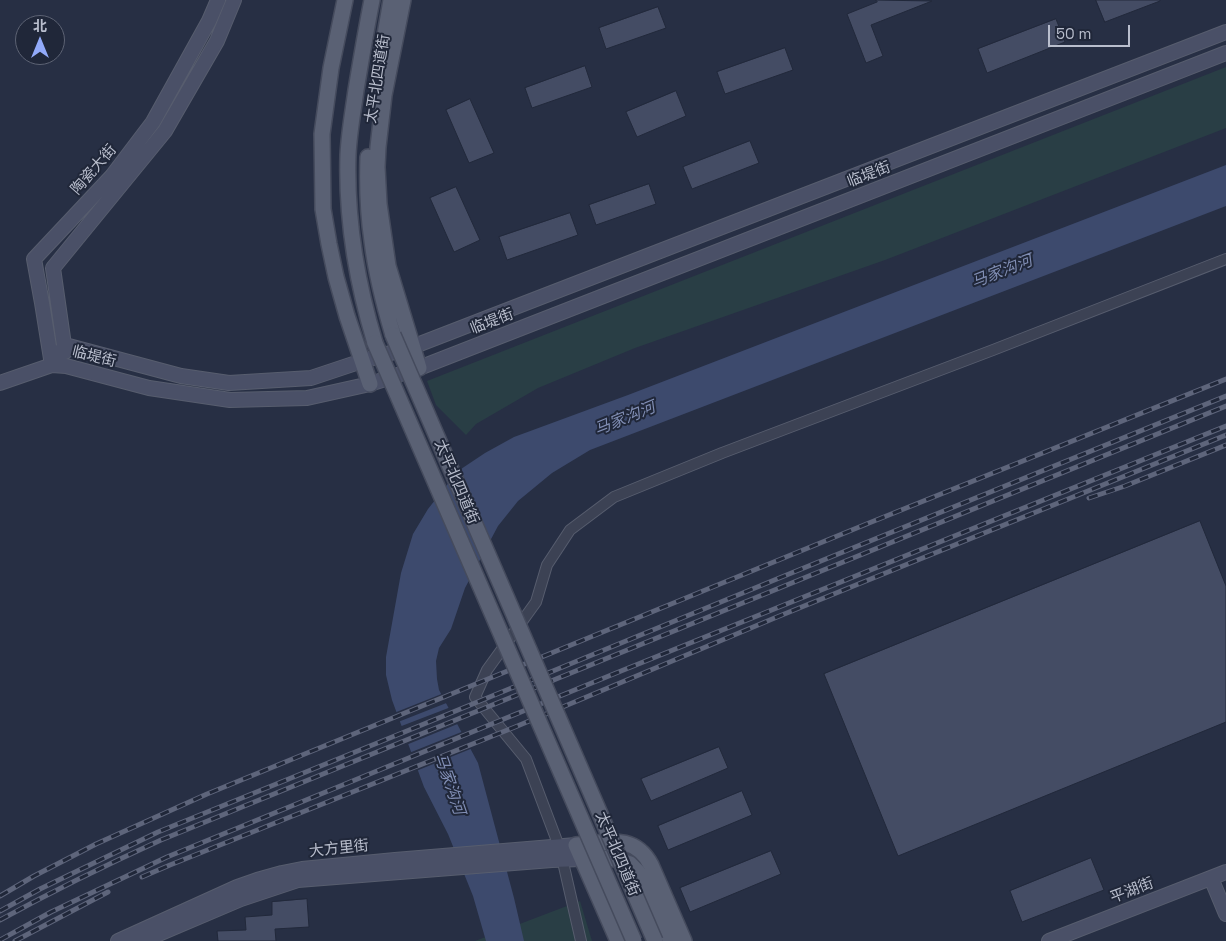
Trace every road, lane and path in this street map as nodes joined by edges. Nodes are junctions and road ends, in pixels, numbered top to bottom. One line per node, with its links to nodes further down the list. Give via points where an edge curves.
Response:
1 (218, 0): 13 (street, 陶瓷大街, via 153,122 112,176 34,259)
2 (234, 0): 10 (street, 陶瓷大街, via 217,41 165,131 54,268)
3 (345, 0): 12 (main road, via 322,134 324,209 336,277)
4 (372, 0): 30 (main road, 太平北四道街, bridge, via 348,153 352,246 368,321)
5 (392, 0): 31 (main road, 太平北四道街, bridge, via 370,128 368,179 372,241 385,310)
6 (403, 0): 11 (main road, 太平北四道街, via 384,95 378,166 379,204 388,266)
7 (1226, 32): 11 (street, 临堤街)
8 (1226, 53): 15 (street, 临堤街)
9 (1226, 259): 18 (street, via 614,497 570,530 547,565 536,602 487,670 475,697 526,759)
10 (65, 345): 12 (street, 临堤街, via 182,376 229,383 311,378); 13 (street, 临堤街); 14 (street, 陶瓷大街)
11 (412, 347): 12 (street, 临堤街); 15 (main road, 太平北四道街)
12 (362, 361): 17 (main road)
13 (52, 365): 14 (street, 临堤街); 16 (street)
14 (66, 366): 17 (street, 临堤街, via 149,388 230,400 308,398)
15 (419, 368): 17 (street, 临堤街)
16 (0, 382)
17 (370, 384)
18 (559, 846): 19 (street, 大方里街); 20 (street, 大方里街); 21 (street)
19 (579, 852): 21 (street, 大方里街); 29 (main road); 32 (main road, via 630,864 645,885); 33 (main road, via 623,843 642,852 651,865)
20 (521, 857): 21 (street, 大方里街); 22 (street, 大方里街)
21 (562, 860): 28 (street)
22 (421, 864): 26 (street, 大方里街, via 320,867 282,873 237,887); 27 (street, 大方里街, via 298,880 241,899)
23 (1226, 872): 24 (street, 平湖街)
24 (1210, 878): 25 (street); 34 (street, 平湖街)
25 (1226, 914)
26 (118, 941)
27 (142, 941)
28 (581, 941)
29 (618, 941)
30 (634, 941)
31 (655, 941)
32 (670, 941)
33 (684, 941)
34 (1049, 941)

